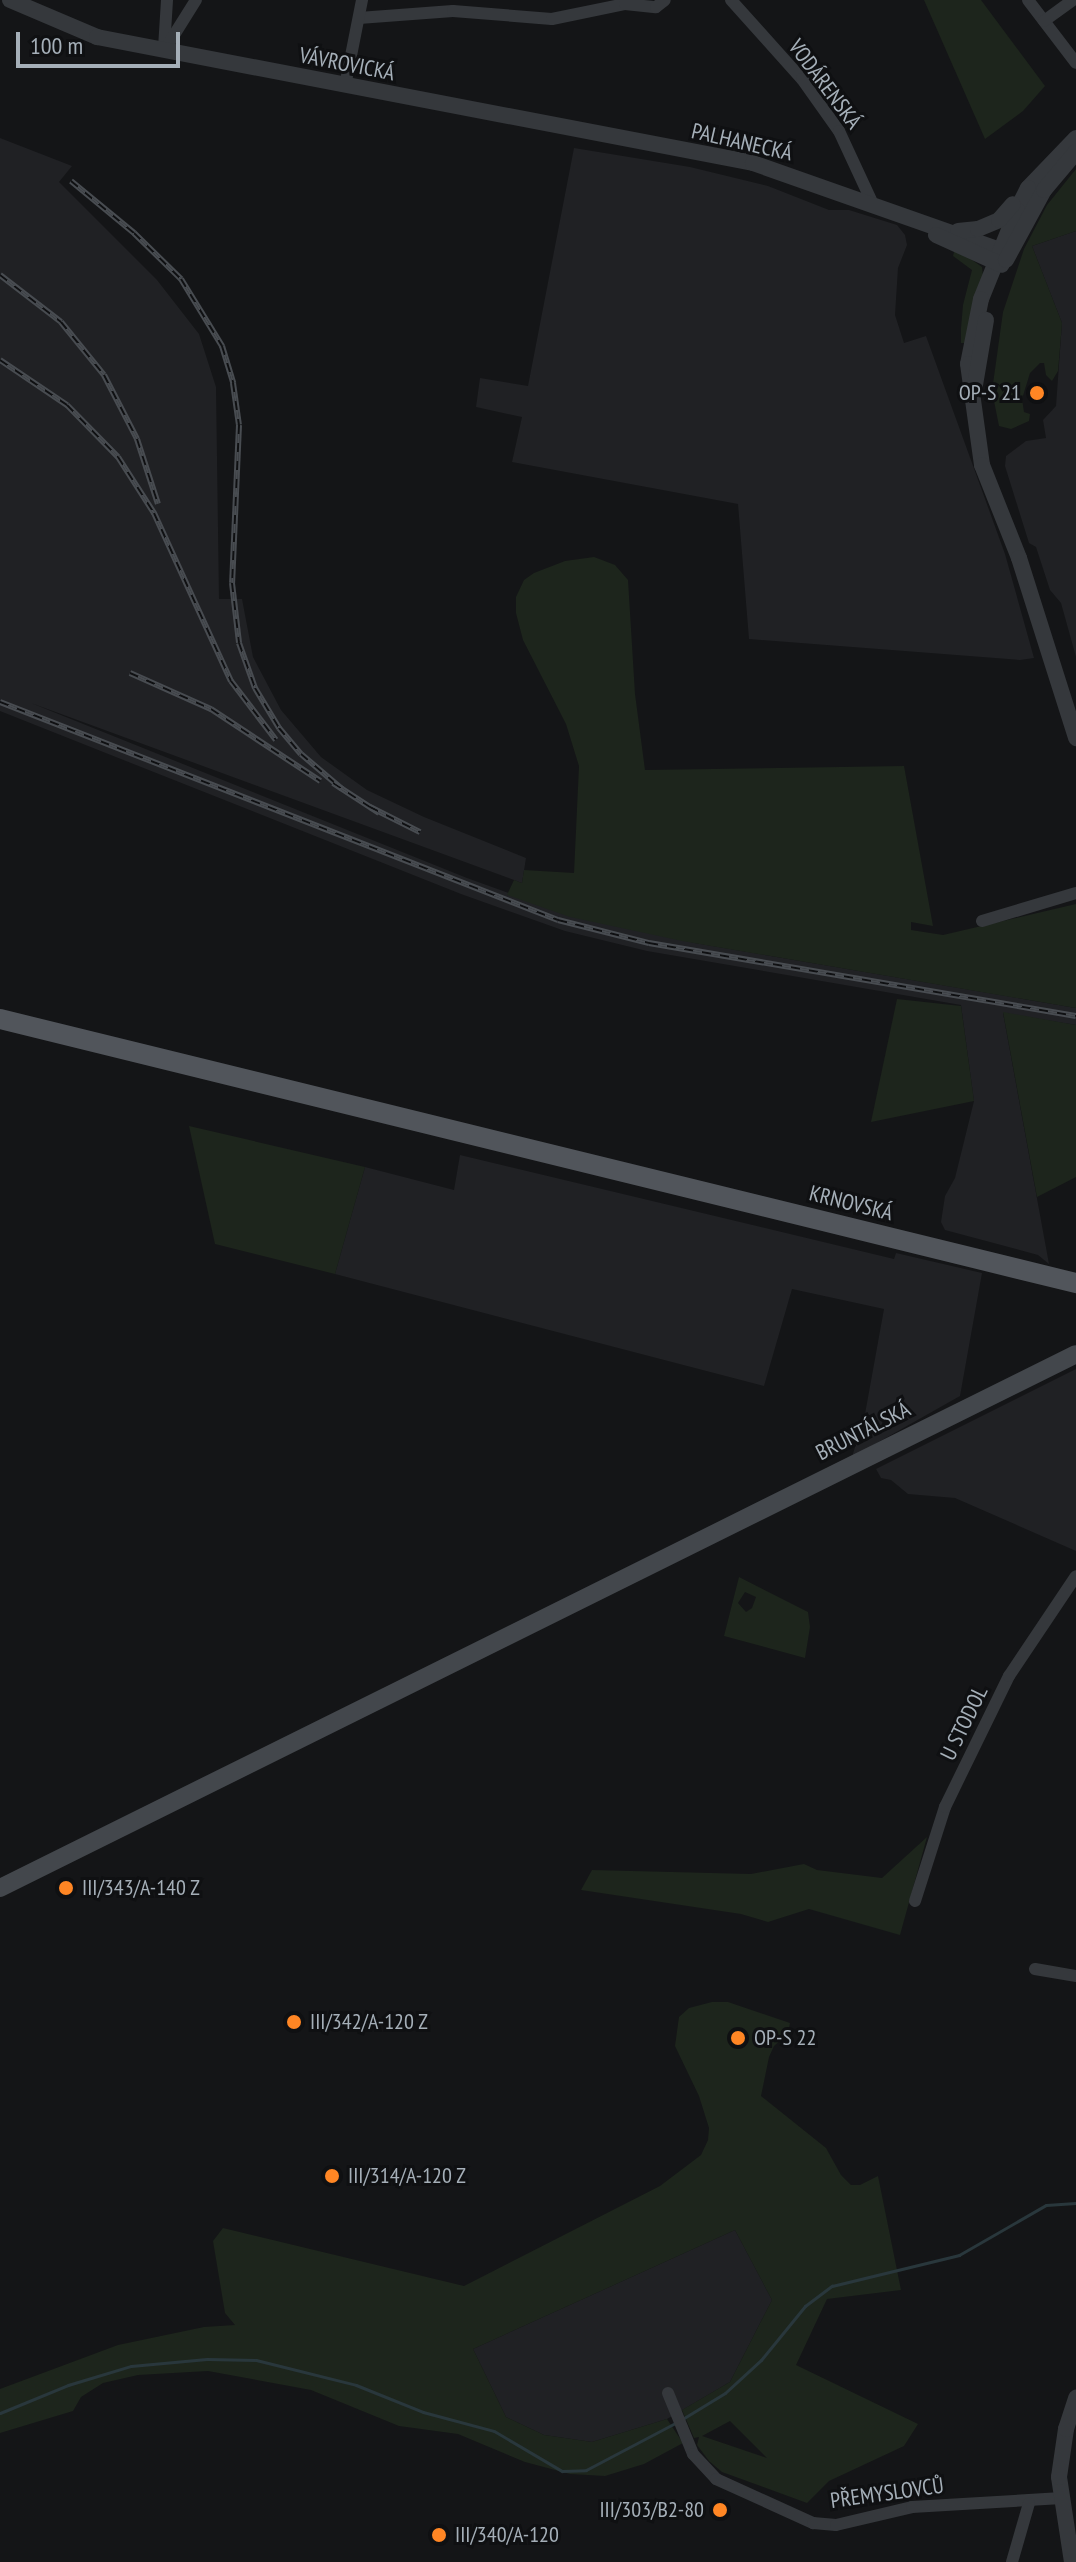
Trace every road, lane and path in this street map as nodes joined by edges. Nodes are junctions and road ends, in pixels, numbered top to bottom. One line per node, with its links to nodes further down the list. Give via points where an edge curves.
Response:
1 (10, 0): 11 (street, VÁVROVICKÁ, via 97,37)
2 (167, 0): 11 (street)
3 (196, 0): 11 (street)
4 (362, 0): 9 (street)
5 (731, 0): 18 (street, VODÁRENSKÁ, via 802,79 839,131)
6 (1028, 0): 10 (street)
7 (1073, 0): 10 (street)
8 (660, 4): 9 (street, via 616,5 552,19 453,11)
9 (359, 18): 13 (street)
10 (1044, 21): 12 (street)
11 (164, 51): 13 (street, VÁVROVICKÁ)
12 (1076, 63)
13 (345, 86): 14 (street, VÁVROVICKÁ)
14 (541, 124): 18 (street, PALHANECKÁ, via 753,163)
15 (1076, 138): 17 (street)
16 (1076, 152): 21 (street, via 1044,190)
17 (1028, 188): 20 (street, via 999,220); 21 (street)
18 (872, 202): 19 (street, PALHANECKÁ)
19 (926, 225): 20 (street, PALHANECKÁ); 21 (street, PALHANECKÁ, via 934,234)
20 (953, 232): 21 (street, PALHANECKÁ)
21 (1002, 257): 22 (street, via 973,331 968,364 982,465 1019,558)
22 (1076, 738)
23 (1076, 893): 24 (street)
24 (982, 921)
25 (0, 1019): 26 (main road, KRNOVSKÁ)
26 (1076, 1283)
27 (1076, 1354): 29 (main road, BRUNTÁLSKÁ)
28 (1076, 1576): 30 (street, U STODOL, via 1009,1676 945,1807)
29 (0, 1888)
30 (915, 1901)
31 (1035, 1969): 32 (street)
32 (1076, 1976)
33 (668, 2393): 36 (street, PŘEMYSLOVCŮ, via 693,2454 716,2479 813,2523 836,2525 912,2507)
34 (1076, 2398): 35 (street, via 1060,2454)
35 (1062, 2498): 36 (street, PŘEMYSLOVCŮ); 38 (street)
36 (1029, 2503): 37 (street)
37 (1012, 2562)
38 (1072, 2562)

